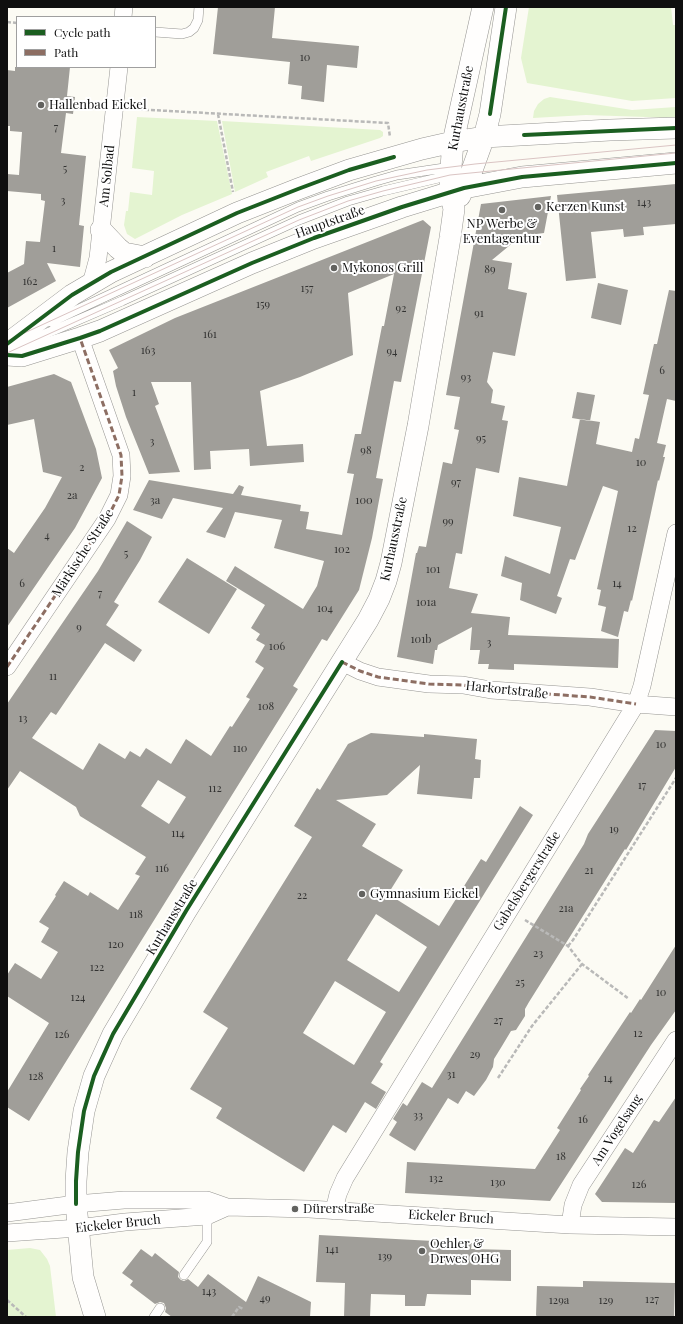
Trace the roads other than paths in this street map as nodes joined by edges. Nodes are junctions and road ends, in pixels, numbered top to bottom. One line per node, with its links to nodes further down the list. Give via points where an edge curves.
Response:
1 (199, 7): 4 (lane, via 198,20 189,32)
2 (483, 7): 8 (street, Kurhausstraße)
3 (506, 7): 7 (street, Kurhausstraße, via 490,114)
4 (156, 32)
5 (119, 68): 11 (street, Am Solbad)
6 (676, 128): 7 (street)
7 (484, 137): 8 (street); 10 (street, Kurhausstraße)
8 (453, 142): 10 (street, Kurhausstraße); 12 (street, via 349,170 237,213)
9 (676, 163): 10 (street, Hauptstraße)
10 (459, 181): 14 (street, Hauptstraße, via 402,207 252,263); 16 (lane, via 397,175 298,207 59,318); 19 (street, Kurhausstraße, via 431,355 391,563 379,599)
11 (101, 230): 12 (street, via 124,253); 13 (street, Am Solbad, via 98,258)
12 (145, 257): 13 (street)
13 (91, 284): 15 (street, via 72,295)
14 (80, 338): 17 (street, Hauptstraße, via 22,356); 20 (street, Märkische Straße, via 121,455 122,476 119,495 107,519)
15 (7, 344)
16 (7, 348)
17 (7, 355)
18 (676, 533): 21 (street, Gabelsbergerstraße)
19 (342, 662): 21 (street, Harkortstraße, via 378,677 491,690 590,697); 24 (street, Kurhausstraße, via 186,911 108,1045 94,1076 84,1111 78,1152)
20 (7, 666)
21 (636, 704): 22 (street, Harkortstraße); 26 (street, Gabelsbergerstraße, via 345,1178)
22 (676, 707)
23 (676, 1040): 28 (street, Am Vogelsang, via 581,1185)
24 (76, 1204): 25 (street, Eickeler Bruch, via 124,1200); 27 (street, Eickeler Bruch); 30 (street, Kurhausstraße)
25 (207, 1208): 26 (street, Eickeler Bruch); 30 (street, Eickeler Bruch); 32 (lane, via 207,1242)
26 (334, 1211): 28 (street, Eickeler Bruch)
27 (7, 1213)
28 (570, 1225): 29 (street, Eickeler Bruch)
29 (676, 1227)
30 (78, 1228): 31 (street, Eickeler Bruch); 34 (street, Kurhausstraße, via 83,1277)
31 (7, 1233)
32 (184, 1275)
33 (160, 1308): 35 (lane)
34 (95, 1317)
35 (154, 1317)

